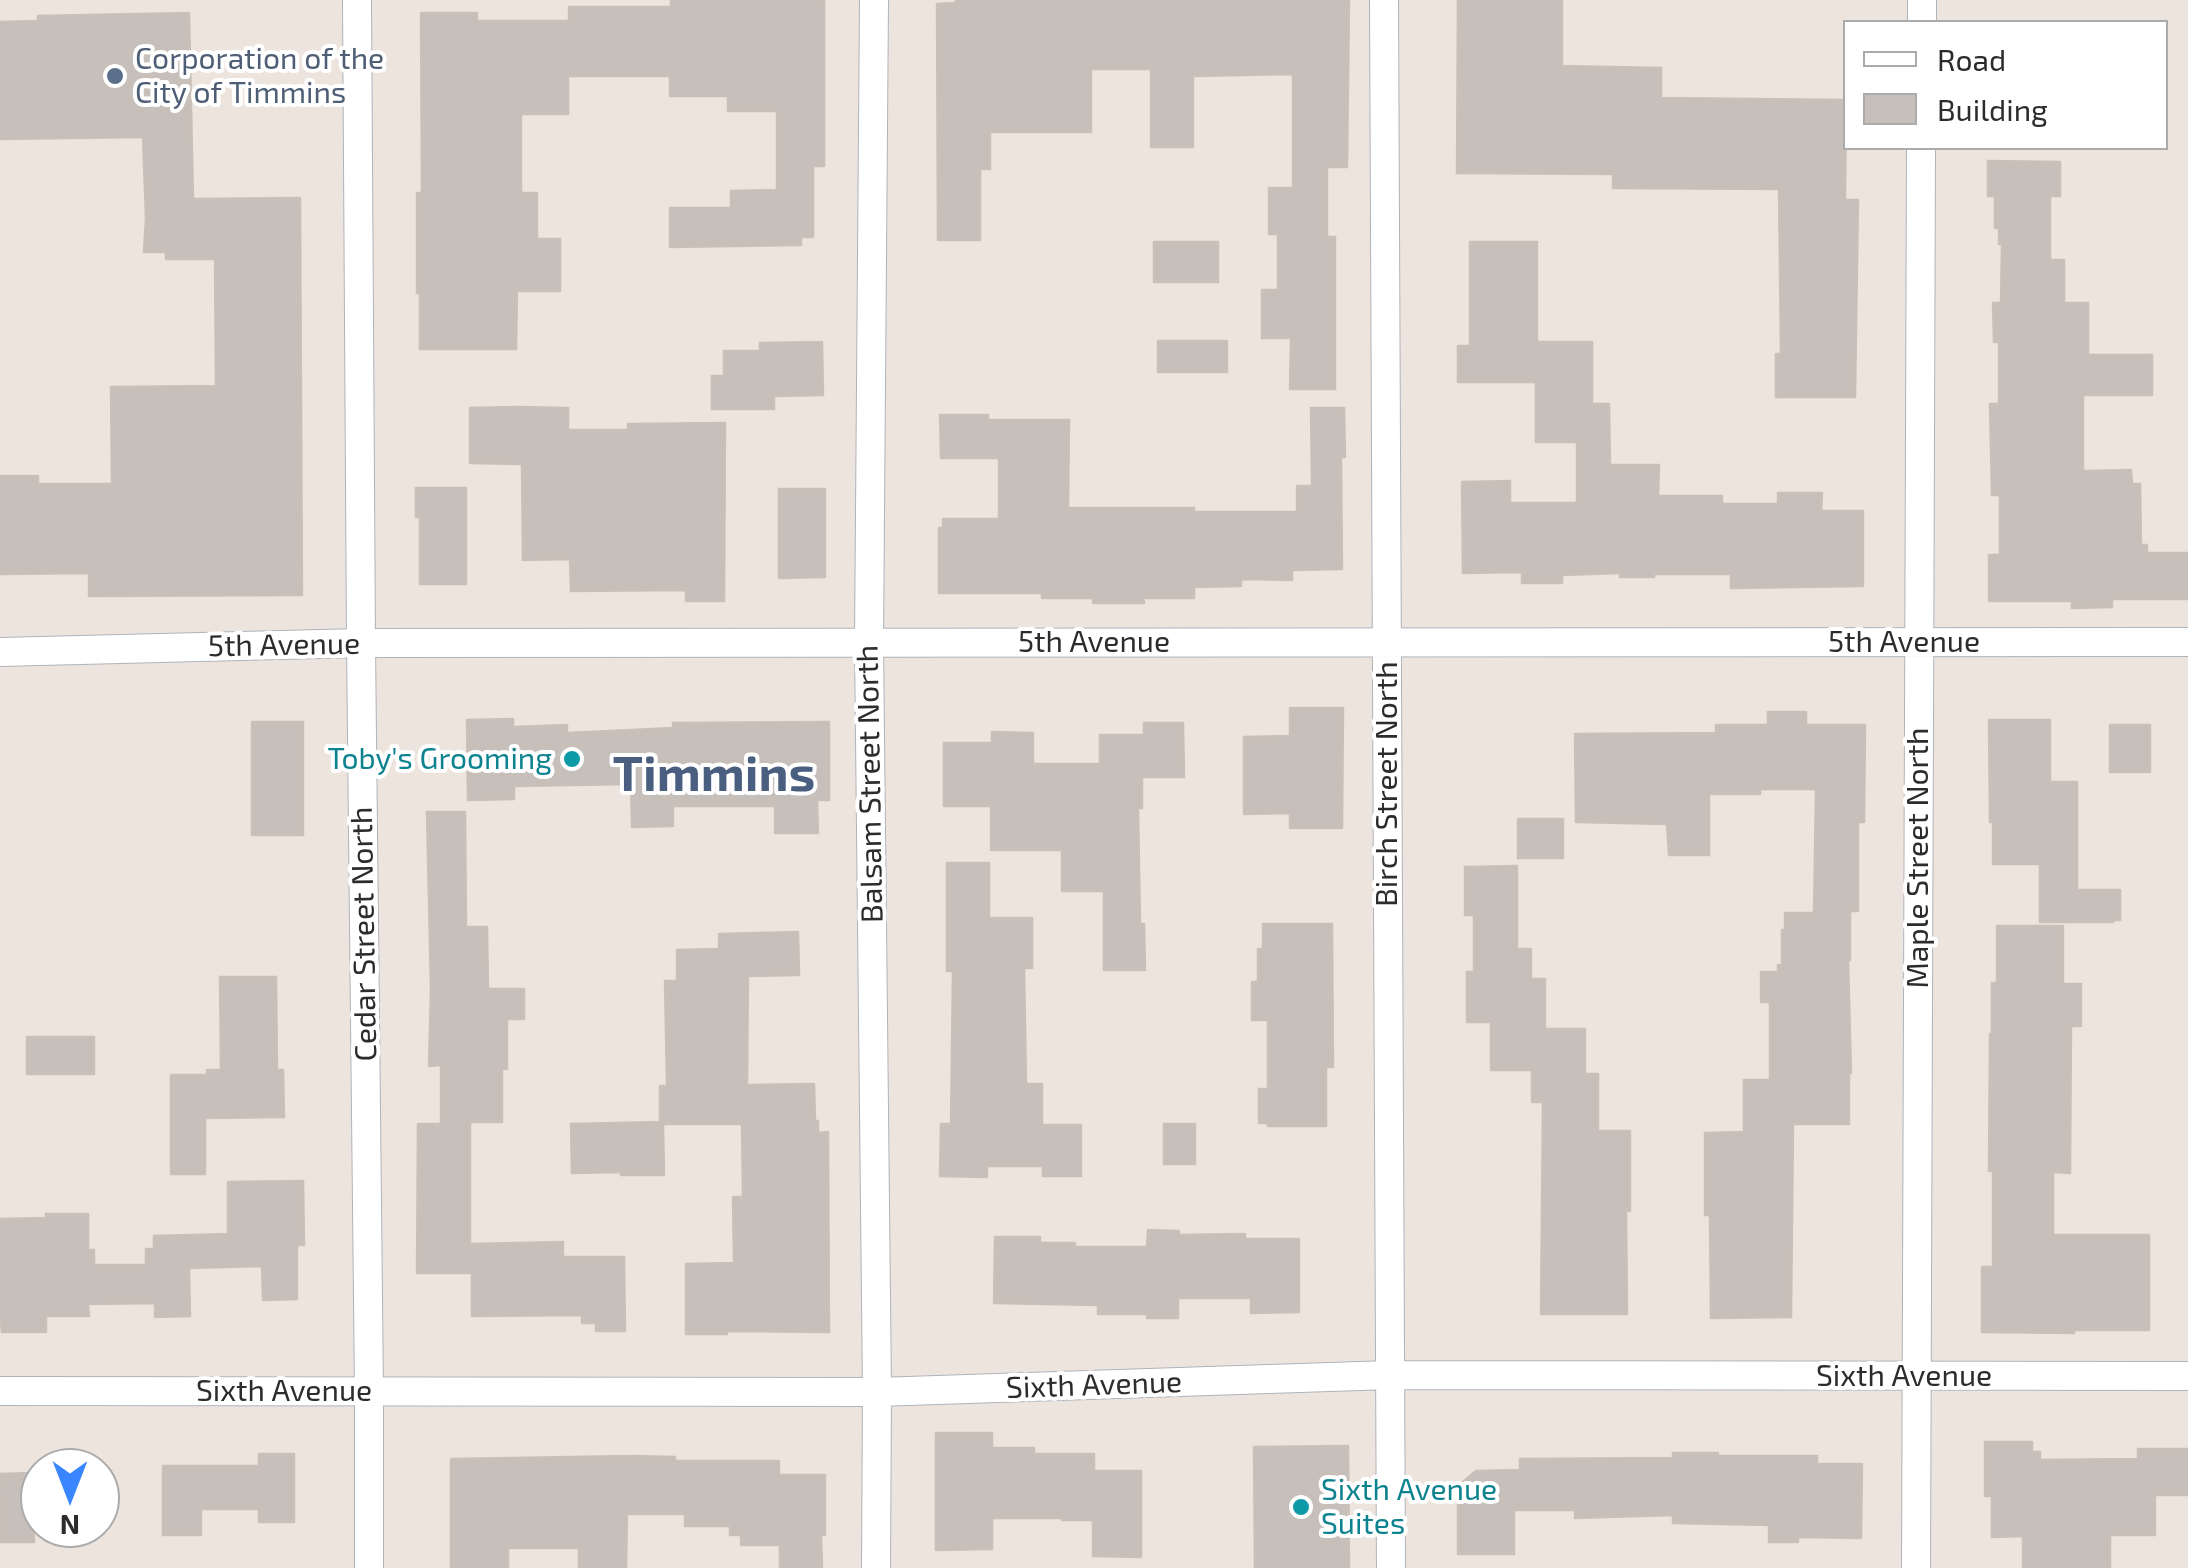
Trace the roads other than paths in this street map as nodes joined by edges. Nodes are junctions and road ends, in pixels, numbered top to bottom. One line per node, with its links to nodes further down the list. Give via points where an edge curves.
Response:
1 (357, 0): 9 (street, Cedar Street North)
2 (874, 0): 5 (street, Balsam Street North)
3 (1384, 0): 6 (street, Birch Street North)
4 (1921, 150): 7 (street, Maple Street North)
5 (869, 642): 6 (street, 5th Avenue); 9 (street, 5th Avenue); 16 (street, Balsam Street North)
6 (1387, 642): 7 (street, 5th Avenue); 11 (street, Birch Street North)
7 (1919, 642): 8 (street, 5th Avenue); 12 (street, Maple Street North)
8 (2188, 642)
9 (361, 643): 10 (street, 5th Avenue); 15 (street, Cedar Street North)
10 (0, 652)
11 (1390, 1375): 12 (street, Sixth Avenue); 16 (street, Sixth Avenue); 19 (street, Birch Street North)
12 (1917, 1376): 13 (street, Sixth Avenue); 20 (street, Maple Street North)
13 (2188, 1376)
14 (0, 1391): 15 (street, Sixth Avenue)
15 (370, 1392): 16 (street, Sixth Avenue); 17 (street, Cedar Street North)
16 (877, 1392): 18 (street, Balsam Street North)
17 (368, 1568)
18 (876, 1568)
19 (1391, 1568)
20 (1916, 1568)

